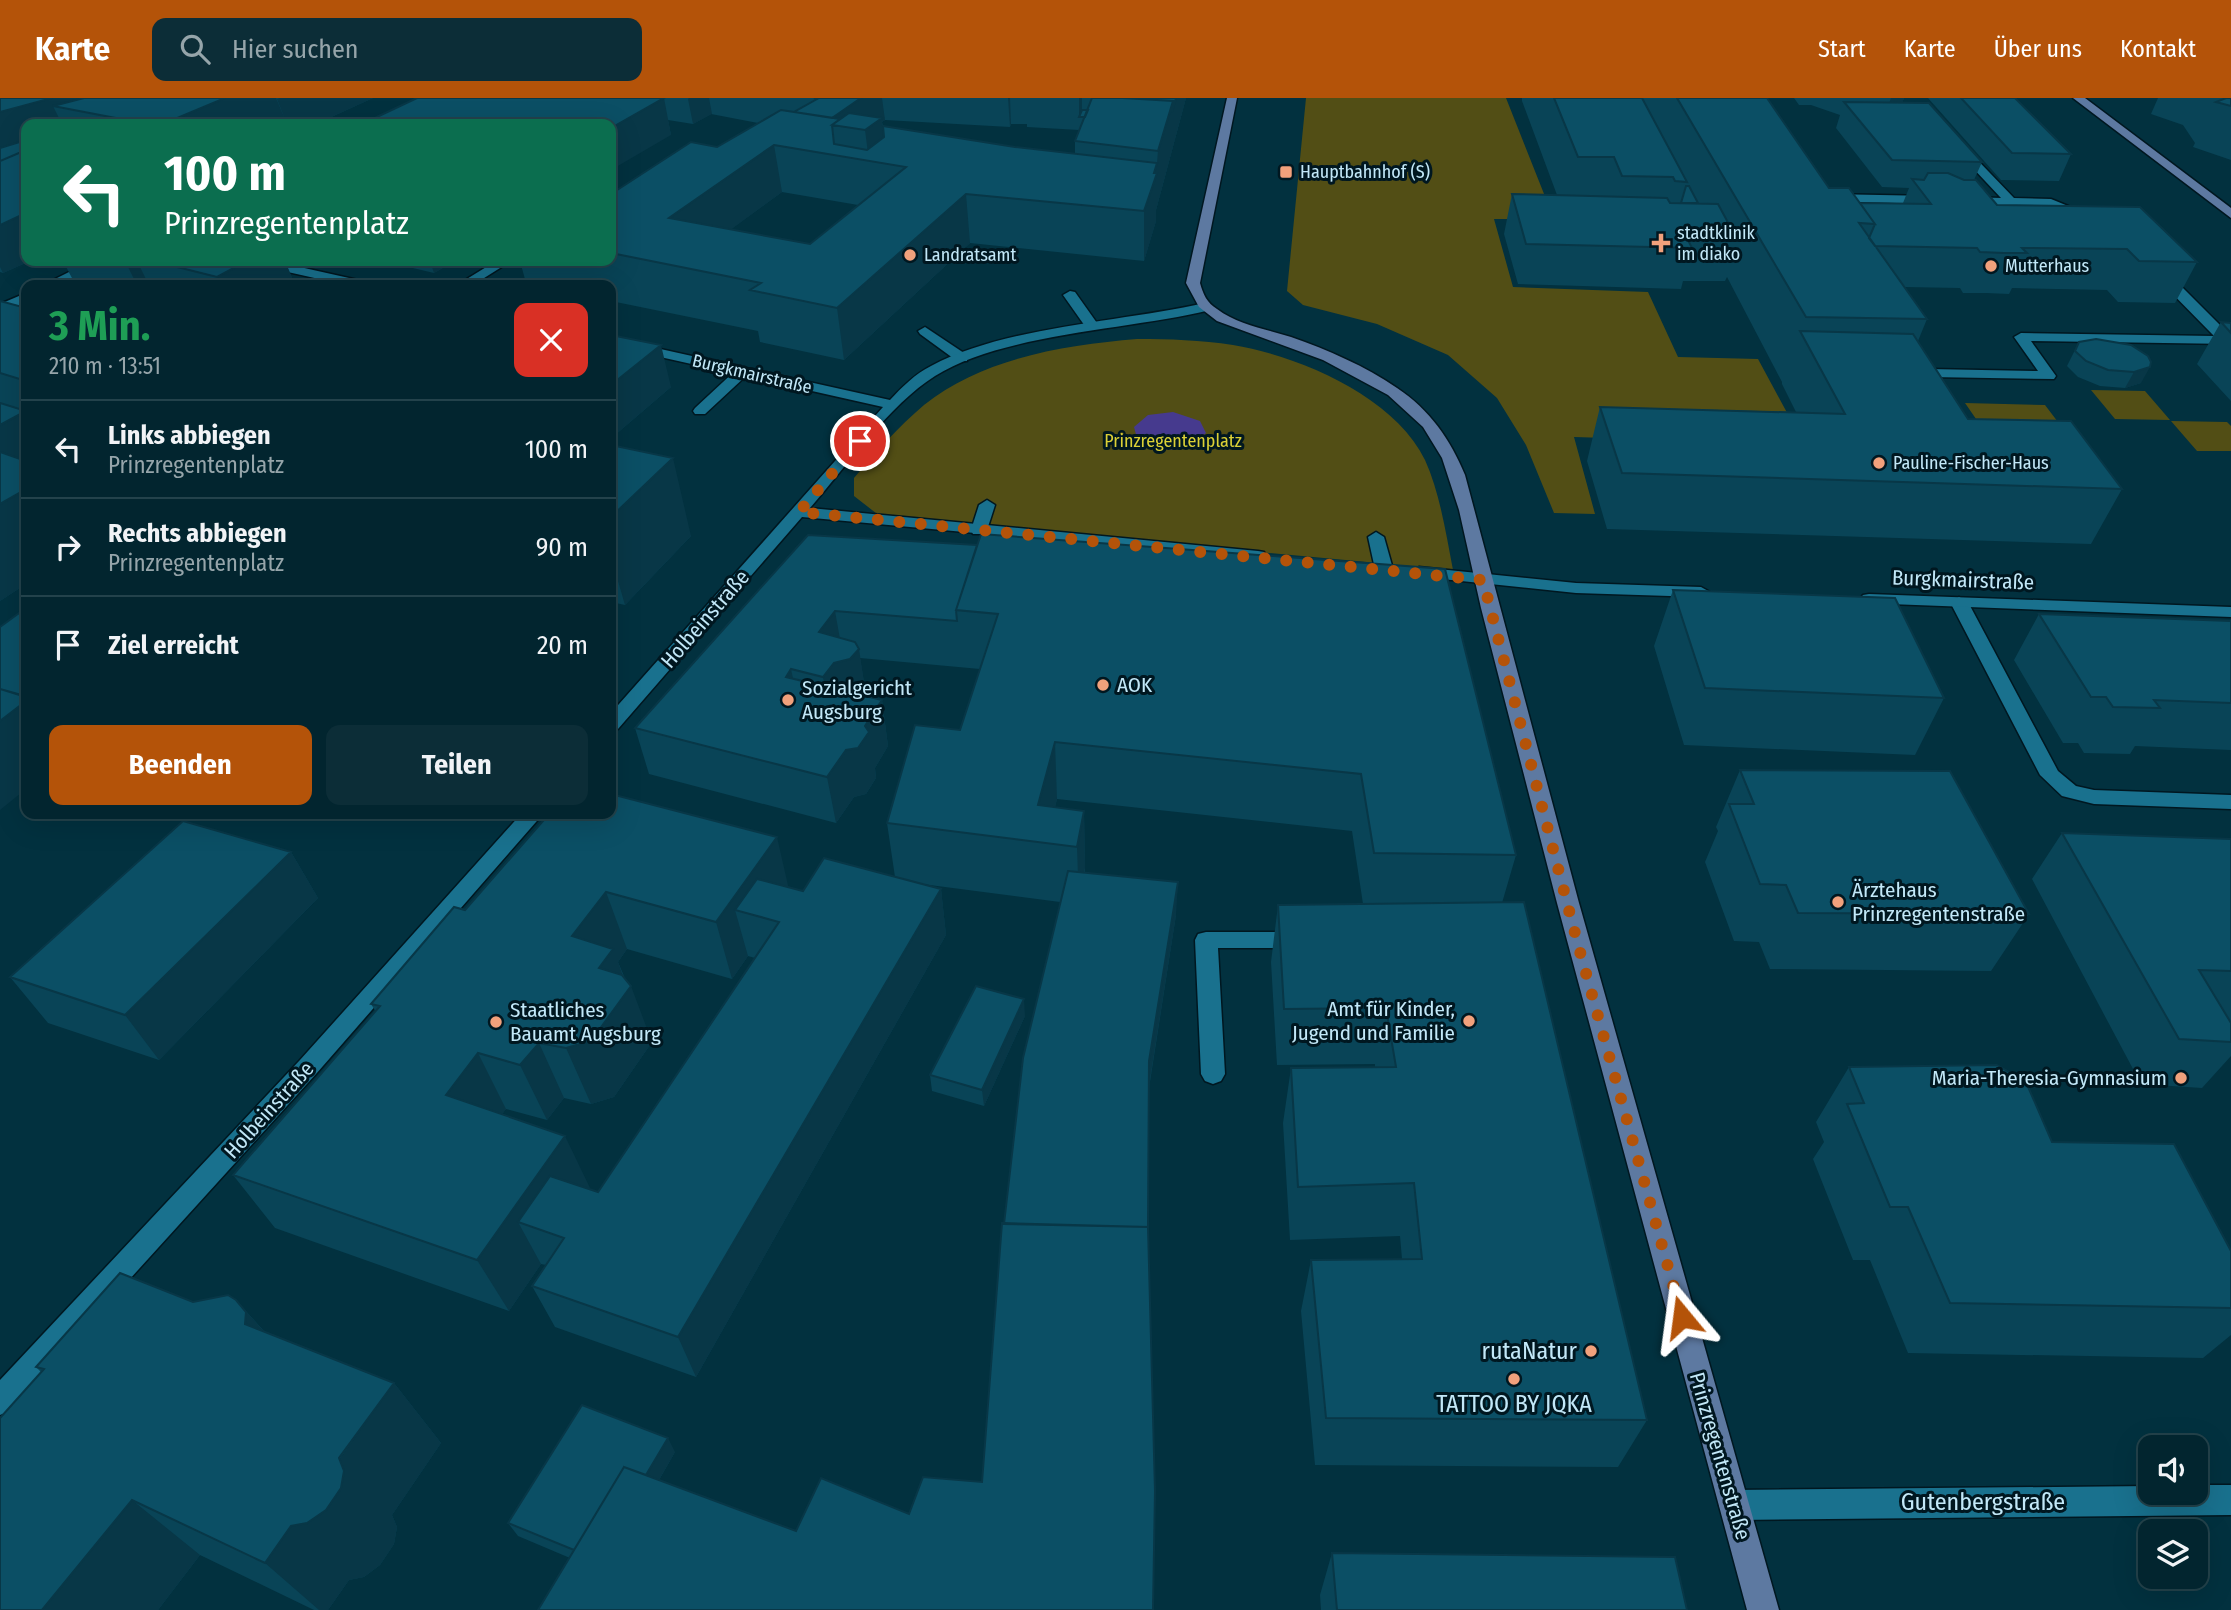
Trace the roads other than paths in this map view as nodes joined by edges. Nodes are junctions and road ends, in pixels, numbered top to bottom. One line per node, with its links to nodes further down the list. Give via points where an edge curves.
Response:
1 (1232, 98): 19 (street, via 1193,283)
2 (2078, 98): 8 (street)
3 (1949, 136): 7 (street)
4 (1818, 198): 5 (street)
5 (1942, 200)
6 (1956, 201): 7 (street)
7 (2011, 202): 9 (street, via 2051,203)
8 (2231, 214)
9 (2095, 220)
10 (2153, 265): 23 (street)
11 (91, 266): 14 (street)
12 (279, 266): 15 (street)
13 (496, 266): 16 (street)
14 (61, 280)
15 (340, 280)
16 (473, 280)
17 (1070, 295): 21 (street)
18 (21, 299): 20 (street)
19 (1205, 307): 21 (street, via 1161,318); 35 (street, Prinzregentenstraße, via 1234,324 1359,370 1428,422 1442,442 1463,492)
20 (0, 309)
21 (1091, 326): 25 (street, via 1032,336)
22 (925, 331): 25 (street)
23 (2228, 340): 27 (street, via 2021,337 2049,376)
24 (616, 343): 26 (street, Burgkmairstraße)
25 (962, 358): 28 (street, via 922,378)
26 (742, 372): 28 (street, Burgkmairstraße); 29 (street)
27 (1929, 373)
28 (893, 405): 31 (street)
29 (700, 411)
30 (987, 505): 32 (street)
31 (799, 512): 32 (street); 40 (street, Holbeinstraße)
32 (979, 530): 34 (street)
33 (1376, 537): 35 (street, via 1378,568)
34 (1277, 558)
35 (1483, 580): 36 (street); 47 (street, Prinzregentenstraße, via 1577,941)
36 (1713, 593)
37 (1850, 598): 38 (street, Burgkmairstraße)
38 (1959, 602): 39 (street, Burgkmairstraße); 41 (street, via 2050,775 2069,791 2094,797)
39 (2231, 612)
40 (616, 719)
41 (2231, 802)
42 (529, 819): 45 (street, Holbeinstraße)
43 (1329, 941): 44 (street, via 1206,940)
44 (1213, 1074)
45 (0, 1401)
46 (2231, 1500): 47 (street, Gutenbergstraße)
47 (1734, 1505): 48 (street, Prinzregentenstraße)
48 (1763, 1610)

